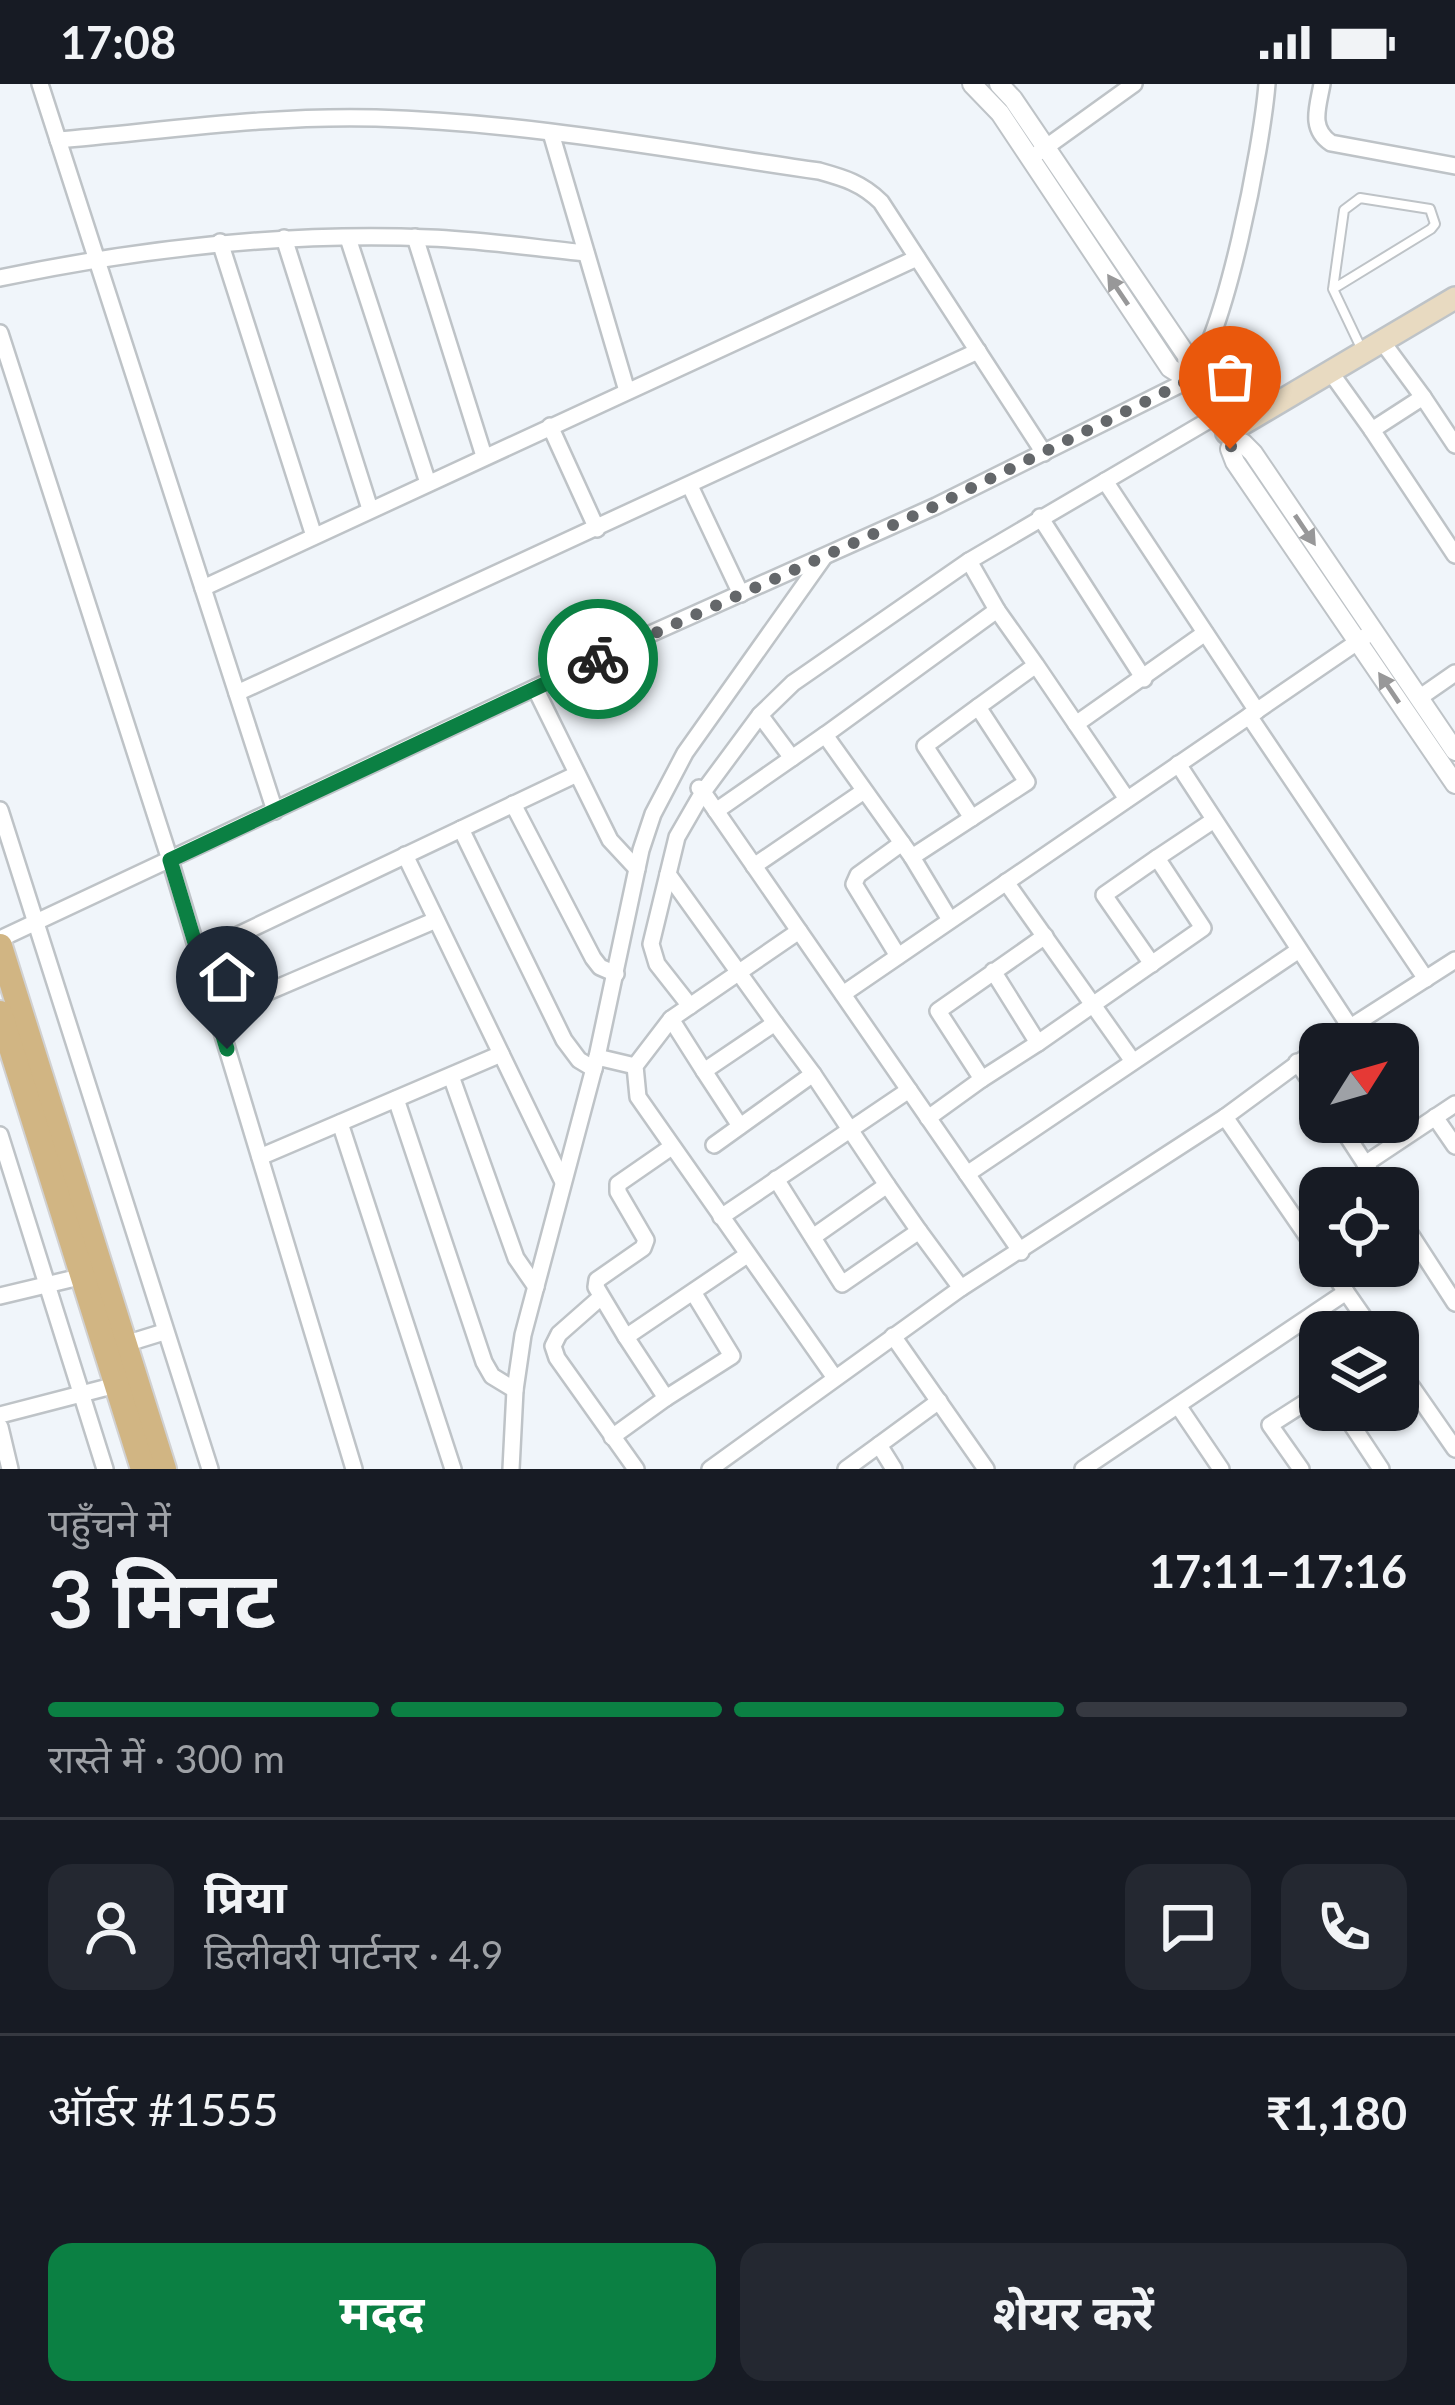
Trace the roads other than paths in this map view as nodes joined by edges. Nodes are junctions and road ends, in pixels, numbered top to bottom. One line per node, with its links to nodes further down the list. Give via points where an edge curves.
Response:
1 (40, 84): 8 (street)
2 (972, 84): 9 (street)
3 (999, 84): 9 (street)
4 (1134, 84): 9 (street)
5 (1267, 84): 25 (street, via 1250,193 1208,350)
6 (1322, 84): 10 (street, via 1317,127 1331,143)
7 (551, 133): 8 (street, via 372,118); 15 (street); 17 (street, via 847,178 880,202)
8 (58, 140): 16 (street)
9 (1038, 153): 25 (street, via 1187,356)
10 (1455, 166)
11 (415, 237): 13 (street); 15 (street); 33 (street)
12 (284, 238): 13 (street); 14 (street); 37 (street)
13 (348, 238): 35 (street)
14 (220, 242): 16 (street); 40 (street)
15 (586, 254): 26 (street)
16 (96, 257): 18 (street); 44 (street)
17 (917, 258): 23 (street); 26 (street)
18 (0, 278)
19 (1333, 289): 19 (lane, via 1348,204 1360,198 1430,209 1431,229); 22 (lane)
20 (1455, 298): 22 (main road)
21 (0, 333): 79 (street)
22 (1372, 345): 24 (main road); 27 (street)
23 (978, 351): 32 (street); 36 (street)
24 (1329, 370): 29 (main road); 30 (street)
25 (1189, 380): 29 (street); 32 (street)
26 (627, 391): 28 (street)
27 (1423, 397): 30 (street); 31 (street)
28 (550, 426): 33 (street); 39 (street)
29 (1225, 430): 34 (street); 48 (street, via 1253,454)
30 (1372, 430): 41 (street)
31 (1455, 445)
32 (1044, 453): 42 (street)
33 (484, 456): 35 (street)
34 (1105, 481): 38 (street); 47 (street)
35 (428, 482): 37 (street)
36 (691, 486): 39 (street); 45 (street)
37 (370, 509): 40 (street)
38 (1040, 517): 43 (street); 51 (street)
39 (597, 529): 53 (street)
40 (314, 536): 44 (street)
41 (1455, 555)
42 (824, 557): 45 (street); 63 (street)
43 (969, 561): 46 (street); 57 (street, via 793,683)
44 (203, 588): 53 (street)
45 (741, 594): 52 (street)
46 (998, 610): 49 (street); 59 (street)
47 (1205, 632): 51 (street); 56 (street)
48 (1366, 636): 54 (street); 56 (street); 65 (street, one-way to 48)
49 (1036, 665): 55 (street); 58 (street)
50 (1455, 673): 54 (street)
51 (1144, 679): 58 (street)
52 (535, 688): 64 (street); 71 (street)
53 (237, 693): 71 (street)
54 (1419, 698): 60 (street)
55 (978, 707): 73 (street, via 925,746); 73 (street, via 1027,782)
56 (1253, 713): 62 (street); 98 (street)
57 (760, 715): 61 (street); 66 (street)
58 (1076, 724): 68 (street)
59 (825, 735): 61 (street); 67 (street)
60 (1455, 751)
61 (792, 758): 72 (street)
62 (1178, 764): 68 (street); 74 (street)
63 (676, 767): 66 (street); 81 (street)
64 (577, 773): 69 (street); 81 (street, via 616,850)
65 (1455, 784)
66 (698, 788): 72 (street); 82 (street)
67 (864, 790): 76 (street); 80 (street)
68 (1127, 799): 83 (street)
69 (513, 804): 75 (street); 97 (street, via 593,958)
70 (0, 810): 86 (street)
71 (275, 811): 79 (street)
72 (716, 811): 80 (street)
73 (972, 818): 76 (street)
74 (1214, 820): 78 (street); 90 (street)
75 (461, 829): 77 (street); 112 (street, via 564,1040 579,1060)
76 (907, 850): 85 (street); 92 (street, via 854,884)
77 (405, 856): 84 (street); 91 (street)
78 (1157, 858): 94 (street, via 1203,928); 94 (street, via 1104,895)
79 (170, 860): 86 (street); 91 (street)
80 (754, 866): 87 (street)
81 (637, 868): 97 (street)
82 (668, 874): 96 (street); 101 (street, via 651,944)
83 (1006, 882): 85 (street); 88 (street)
84 (436, 920): 103 (street); 109 (street)
85 (950, 920): 92 (street)
86 (36, 923): 89 (street); 156 (street)
87 (799, 931): 96 (street); 99 (street)
88 (1045, 936): 95 (street); 100 (street)
89 (0, 942): 145 (main road)
90 (1299, 950): 106 (street); 110 (street)
91 (198, 954): 103 (street)
92 (898, 956): 99 (street)
93 (1455, 960): 98 (street)
94 (1152, 964): 100 (street)
95 (994, 971): 108 (street); 116 (street, via 938,1011)
96 (740, 972): 101 (street); 105 (street)
97 (616, 974): 112 (street)
98 (1426, 979): 107 (street)
99 (843, 994): 117 (street)
100 (1094, 1003): 108 (street); 110 (street)
101 (690, 1006): 104 (street)
102 (0, 1013): 145 (main road)
103 (216, 1013): 131 (street)
104 (670, 1019): 112 (street); 113 (street)
105 (775, 1023): 113 (street); 114 (street)
106 (1347, 1023)
107 (1356, 1023)
108 (1038, 1043): 116 (street)
109 (501, 1054): 115 (street); 136 (street)
110 (1132, 1060): 134 (street)
111 (1298, 1062): 120 (street)
112 (613, 1063): 130 (street); 136 (street)
113 (704, 1071): 124 (street)
114 (813, 1074): 124 (street); 125 (street)
115 (451, 1076): 118 (street); 147 (street, via 516,1258)
116 (982, 1079): 122 (street)
117 (909, 1090): 122 (street); 125 (street)
118 (396, 1099): 123 (street); 162 (street, via 484,1362)
119 (1455, 1104): 121 (street)
120 (1225, 1117): 139 (street); 143 (street)
121 (1435, 1117): 129 (street); 132 (street)
122 (928, 1118): 134 (street)
123 (340, 1123): 131 (street); 184 (street)
124 (740, 1126): 128 (street)
125 (850, 1130): 135 (street); 137 (street)
126 (0, 1135): 146 (street)
127 (1352, 1143): 132 (street)
128 (714, 1145)
129 (1455, 1147)
130 (670, 1148): 138 (street); 153 (street, via 619,1184 646,1240 597,1280)
131 (260, 1157): 183 (street)
132 (1365, 1164): 133 (street)
133 (1367, 1167)
134 (967, 1174): 143 (street)
135 (776, 1179): 138 (street); 141 (street)
136 (563, 1183): 147 (street)
137 (887, 1185): 140 (street); 141 (street)
138 (721, 1217): 144 (street)
139 (1299, 1224)
140 (919, 1231): 141 (street, via 842,1283); 149 (street)
141 (813, 1237)
142 (1419, 1248): 154 (street)
143 (1021, 1252): 149 (street)
144 (747, 1255): 150 (street); 160 (street)
145 (92, 1274): 146 (street); 159 (main road); 161 (main road)
146 (46, 1283): 152 (street); 164 (street)
147 (536, 1287): 162 (street)
148 (1343, 1287): 151 (street)
149 (961, 1288): 157 (street)
150 (693, 1292): 158 (street); 165 (street, via 732,1357)
151 (1346, 1292): 155 (street); 168 (street)
152 (0, 1296)
153 (602, 1297): 158 (street); 173 (street, via 553,1346)
154 (1455, 1304)
155 (1359, 1311)
156 (164, 1332): 159 (street); 182 (street)
157 (893, 1336): 160 (street); 166 (street)
158 (626, 1337): 165 (street)
159 (125, 1344): 181 (main road)
160 (835, 1378): 176 (street)
161 (116, 1384): 164 (street); 180 (main road)
162 (515, 1390): 185 (street)
163 (1419, 1393): 171 (street)
164 (81, 1395): 169 (street); 179 (street)
165 (666, 1398): 173 (street)
166 (939, 1401): 174 (street); 190 (street)
167 (1299, 1406): 192 (street, via 1270,1425)
168 (1179, 1407): 177 (street); 191 (street)
169 (0, 1415)
170 (0, 1427): 178 (street)
171 (1449, 1429): 175 (street)
172 (1356, 1431): 193 (street)
173 (612, 1437): 186 (street)
174 (879, 1445): 188 (street); 189 (street)
175 (1455, 1449)
176 (729, 1464): 187 (street)
177 (1215, 1467)
178 (10, 1469)
179 (105, 1469)
180 (143, 1469)
181 (164, 1469)
182 (210, 1469)
183 (354, 1469)
184 (453, 1469)
185 (511, 1469)
186 (636, 1469)
187 (710, 1469)
188 (846, 1469)
189 (894, 1469)
190 (986, 1469)
191 (1083, 1469)
192 (1301, 1469)
193 (1382, 1469)

